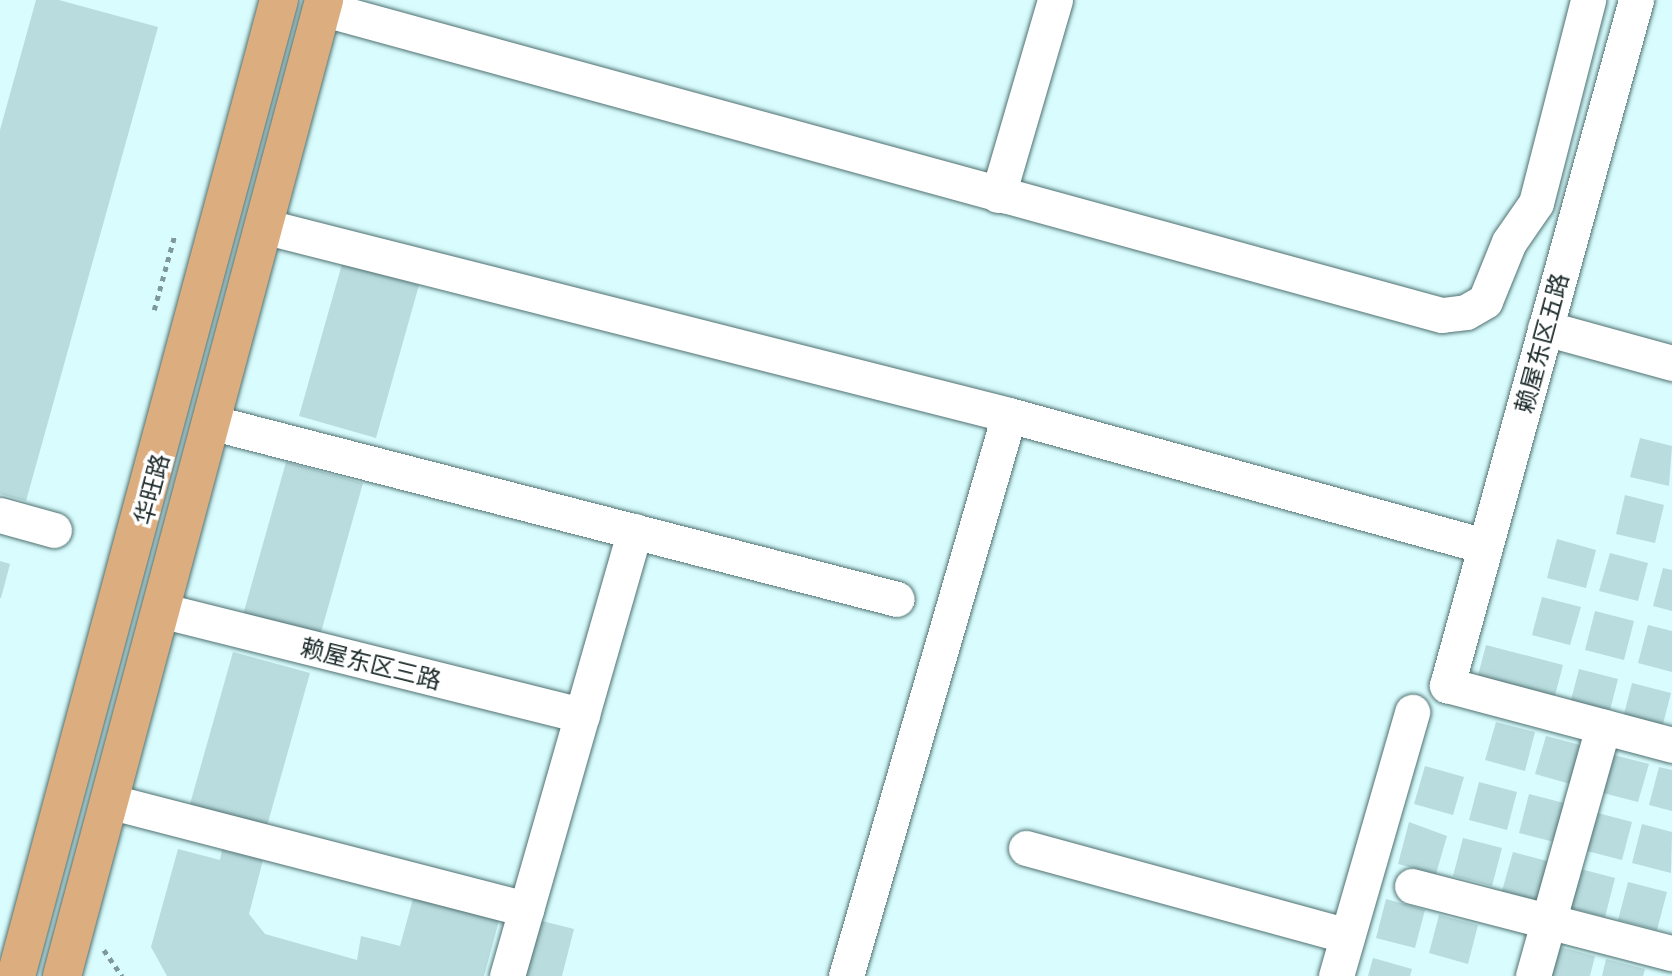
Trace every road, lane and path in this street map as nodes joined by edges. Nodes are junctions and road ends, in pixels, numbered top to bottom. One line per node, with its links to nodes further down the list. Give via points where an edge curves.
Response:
1 (279, 0): 32 (main road, 华旺路)
2 (1055, 0): 6 (street)
3 (1588, 0): 6 (street, via 1536,203 1509,242 1485,301 1466,312 1424,312)
4 (1636, 0): 10 (street, 赖屋东区五路)
5 (323, 4): 6 (street); 7 (main road, 华旺路)
6 (998, 195)
7 (263, 226): 12 (street); 13 (main road, 华旺路)
8 (174, 234): 9 (path)
9 (154, 310)
10 (1545, 328): 11 (street); 17 (street, 赖屋东区五路)
11 (1672, 363)
12 (1009, 415): 17 (street); 36 (street)
13 (210, 422): 16 (street); 19 (main road, 华旺路)
14 (0, 515): 15 (street)
15 (54, 530)
16 (635, 531): 18 (street); 21 (street)
17 (1485, 547): 22 (street, 赖屋东区五路, via 1447,685)
18 (897, 599)
19 (160, 610): 21 (street, 赖屋东区三路); 24 (main road, 华旺路)
20 (1412, 712): 29 (street)
21 (582, 715): 27 (street)
22 (1602, 727): 23 (street); 28 (street)
23 (1672, 745)
24 (108, 801): 27 (street); 33 (main road, 华旺路)
25 (1026, 848): 29 (street)
26 (1412, 886): 28 (street)
27 (526, 909): 35 (street)
28 (1549, 921): 31 (street); 38 (street)
29 (1348, 936): 37 (street)
30 (104, 950): 34 (path)
31 (1672, 953)
32 (16, 976)
33 (62, 976)
34 (122, 976)
35 (507, 976)
36 (845, 976)
37 (1336, 976)
38 (1534, 976)

